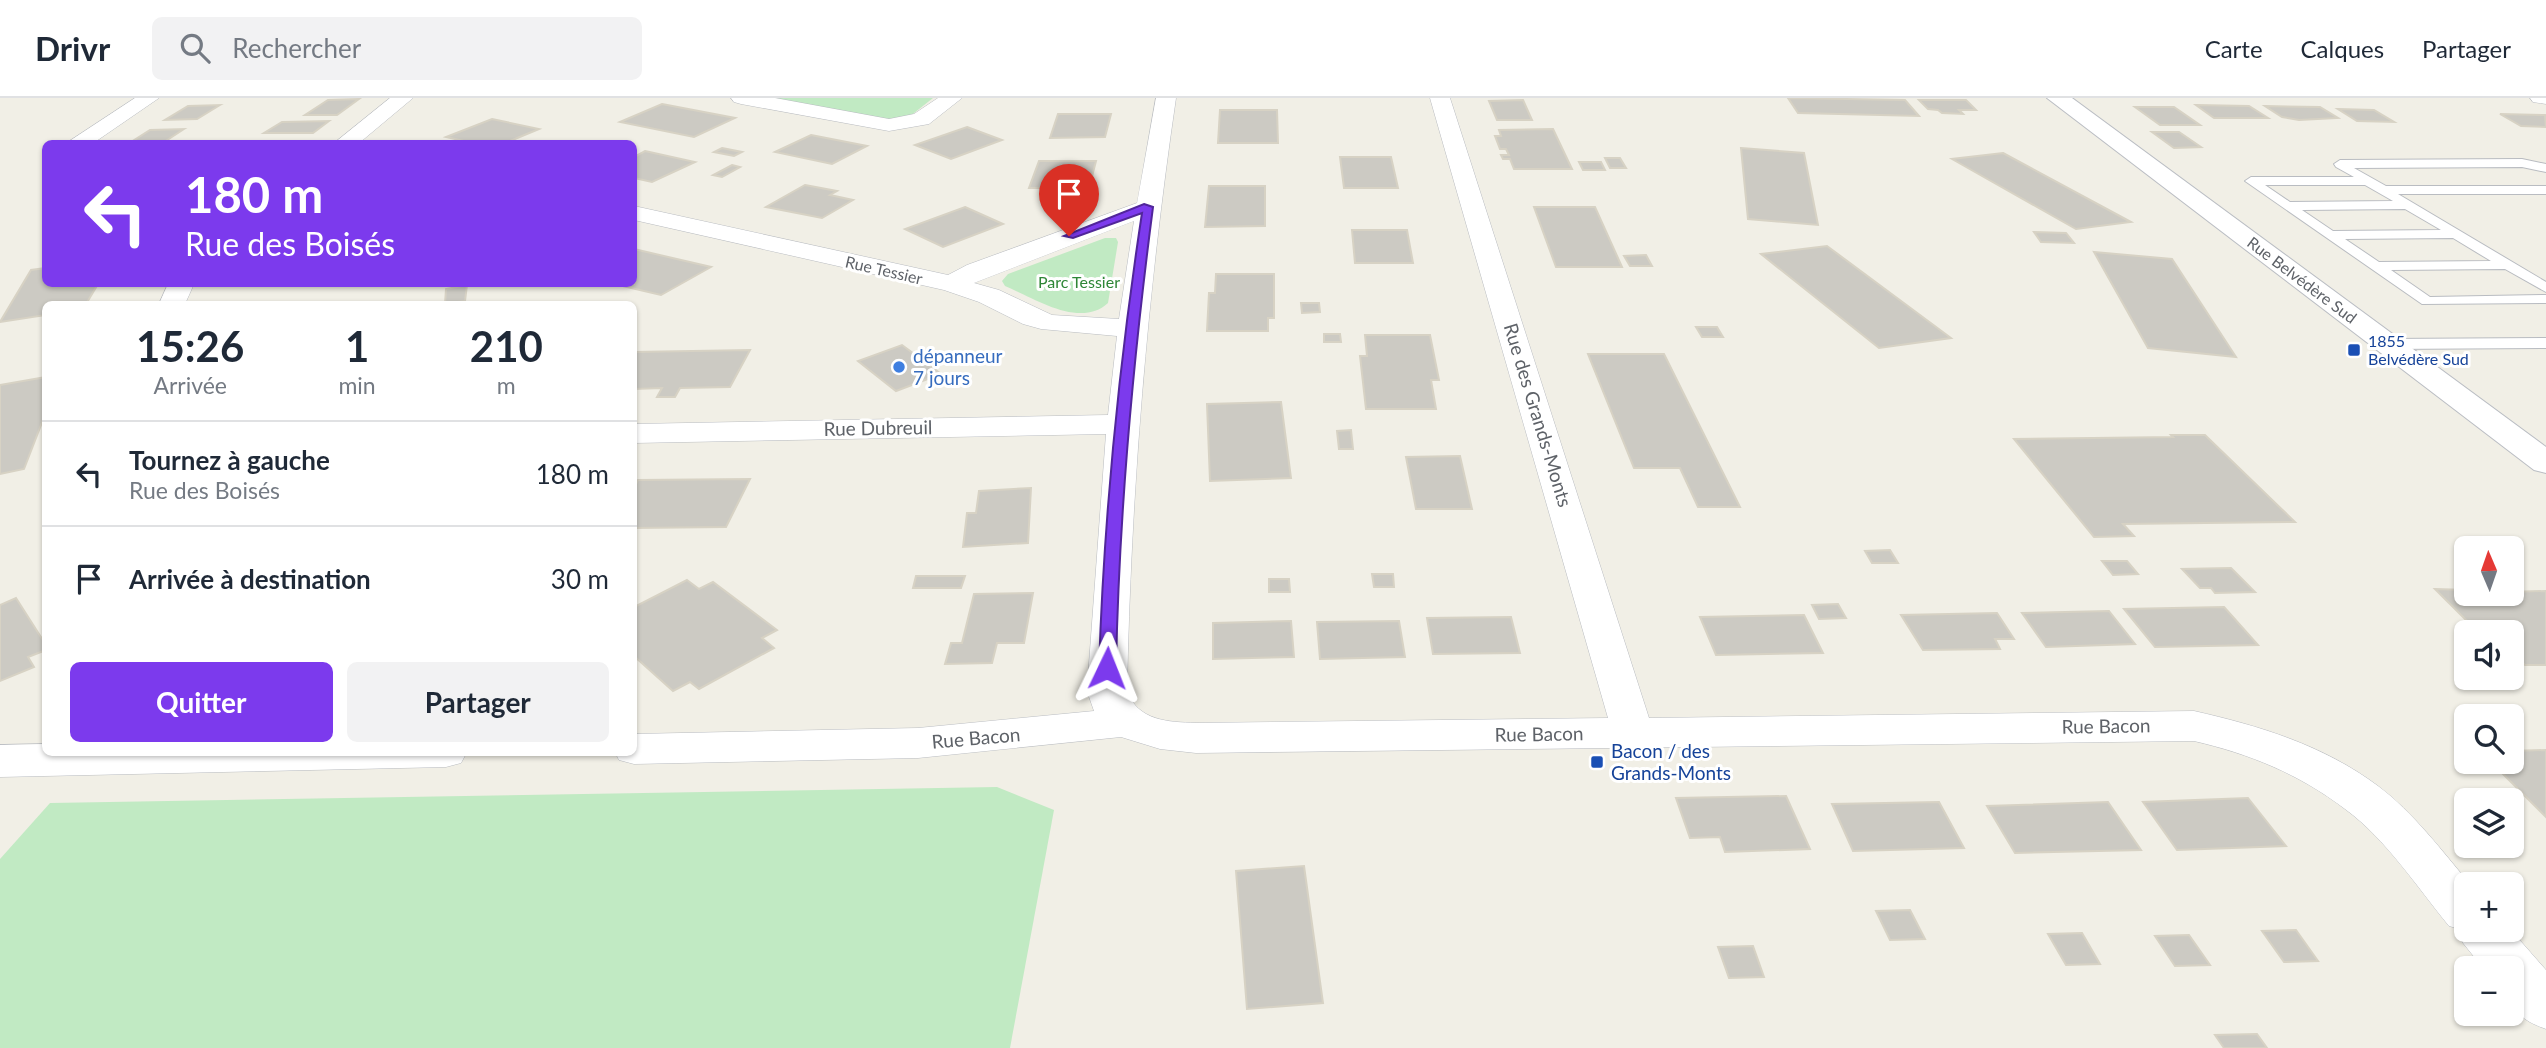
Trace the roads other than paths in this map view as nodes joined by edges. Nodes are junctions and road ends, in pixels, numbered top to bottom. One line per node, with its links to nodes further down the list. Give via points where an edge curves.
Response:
1 (149, 98): 10 (street)
2 (403, 98): 11 (street)
3 (741, 98): 4 (street, via 889,125 921,119)
4 (952, 98)
5 (1166, 98): 18 (street)
6 (1440, 98): 34 (street, Rue des Grands-Monts)
7 (2058, 98): 29 (street, Rue Belvédère Sud)
8 (2540, 98): 9 (street)
9 (2546, 98)
10 (82, 140)
11 (349, 140)
12 (2546, 168): 13 (lane, via 2522,163 2340,164)
13 (2368, 181): 14 (lane); 17 (lane, via 2251,181)
14 (2384, 190): 15 (lane); 16 (lane)
15 (2546, 190)
16 (2408, 205): 17 (lane); 20 (lane)
17 (2288, 206): 21 (lane)
18 (1148, 207): 24 (street); 27 (street)
19 (637, 213): 24 (street, Rue Tessier)
20 (2456, 234): 21 (lane); 22 (lane)
21 (2330, 235): 23 (lane)
22 (2508, 265): 23 (lane); 25 (lane)
23 (2376, 266): 26 (lane, via 2427,301)
24 (951, 284): 27 (street, Rue Tessier, via 1051,323)
25 (2546, 288)
26 (2546, 299)
27 (1131, 328): 30 (street)
28 (2546, 343): 29 (lane)
29 (2387, 344): 32 (street, Rue Belvédère Sud)
30 (1122, 424): 31 (street, Rue Dubreuil); 33 (street, via 1107,691 1113,708)
31 (637, 433)
32 (2546, 463)
33 (1126, 722): 34 (street, Rue Bacon, via 1164,737 1196,738); 35 (street, Rue Bacon, via 918,743)
34 (1633, 733): 38 (street, Rue Bacon, via 2194,726 2249,738 2306,762 2363,798)
35 (637, 749)
36 (248, 756): 37 (street)
37 (0, 761)
38 (2454, 898)
39 (2491, 942): 40 (street)
40 (2546, 1007)

